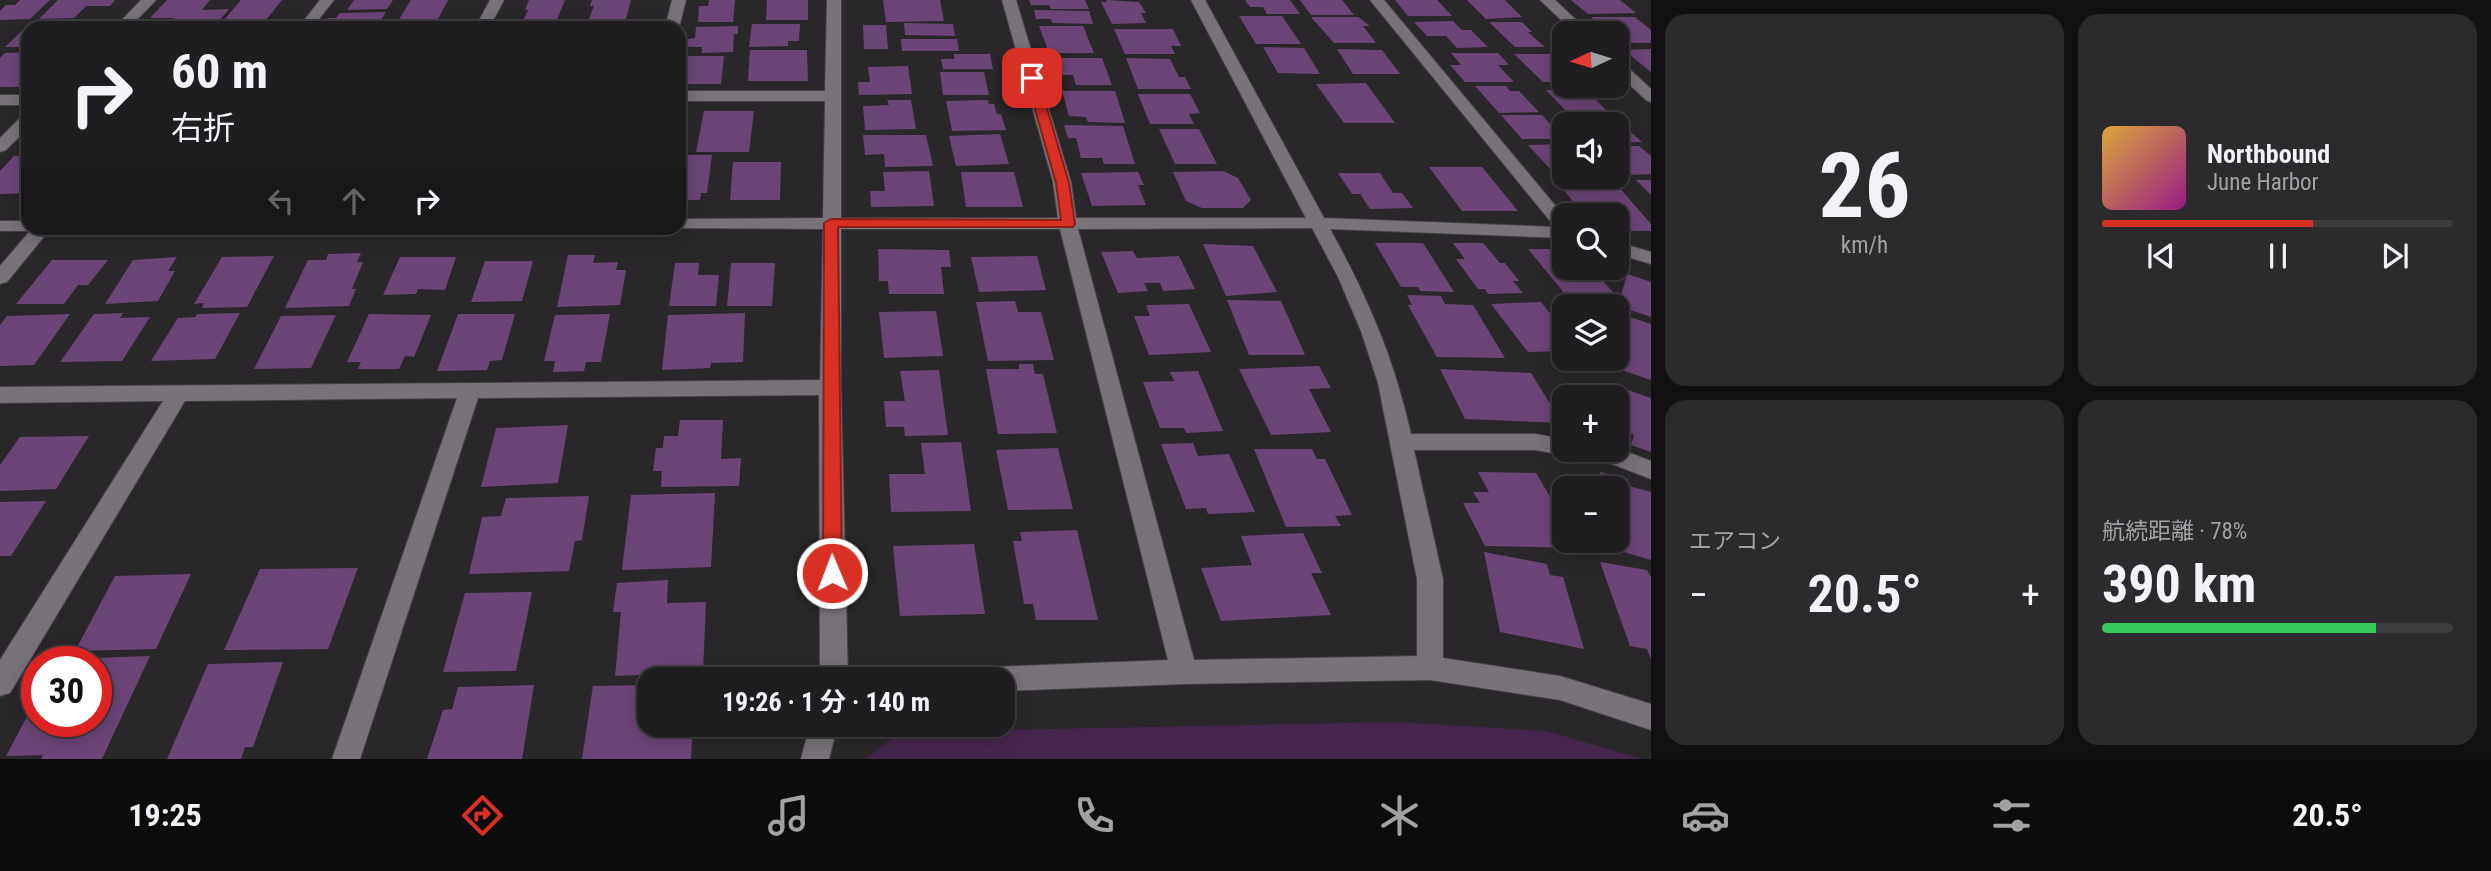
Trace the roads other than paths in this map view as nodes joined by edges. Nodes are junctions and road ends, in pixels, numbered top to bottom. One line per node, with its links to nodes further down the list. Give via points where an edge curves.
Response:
1 (149, 0): 10 (street)
2 (327, 0): 11 (street)
3 (497, 0): 12 (street)
4 (679, 0): 13 (street)
5 (834, 0): 17 (street)
6 (1009, 0): 27 (street, via 1062,183)
7 (1198, 0): 25 (street)
8 (1377, 0): 23 (street)
9 (1548, 0): 14 (street)
10 (128, 21)
11 (310, 21)
12 (486, 21)
13 (674, 21)
14 (1570, 21)
15 (1629, 76): 18 (street)
16 (686, 96): 17 (street)
17 (833, 96): 24 (street)
18 (1651, 97)
19 (0, 100): 20 (street)
20 (21, 100)
21 (21, 126): 22 (street)
22 (0, 147)
23 (1552, 212)
24 (831, 223): 26 (street); 27 (street); 35 (street)
25 (1317, 223): 27 (street); 30 (street); 39 (street, via 1371,331)
26 (686, 224)
27 (1068, 224): 45 (street)
28 (0, 226): 29 (street)
29 (21, 226)
30 (1552, 233)
31 (36, 235): 34 (street)
32 (1629, 252): 33 (street)
33 (1651, 258)
34 (0, 278)
35 (830, 387): 36 (street); 43 (street)
36 (470, 391): 37 (street); 50 (street)
37 (179, 393): 38 (street); 47 (street)
38 (0, 395)
39 (1402, 442): 40 (street); 44 (street, via 1430,579)
40 (1552, 445)
41 (1629, 461): 42 (street)
42 (1651, 470)
43 (834, 667)
44 (1430, 668): 45 (street); 48 (street, via 1560,688)
45 (1184, 672): 46 (street)
46 (1015, 678)
47 (0, 684)
48 (1651, 717)
49 (821, 737): 51 (street)
50 (346, 759)
51 (815, 759)

